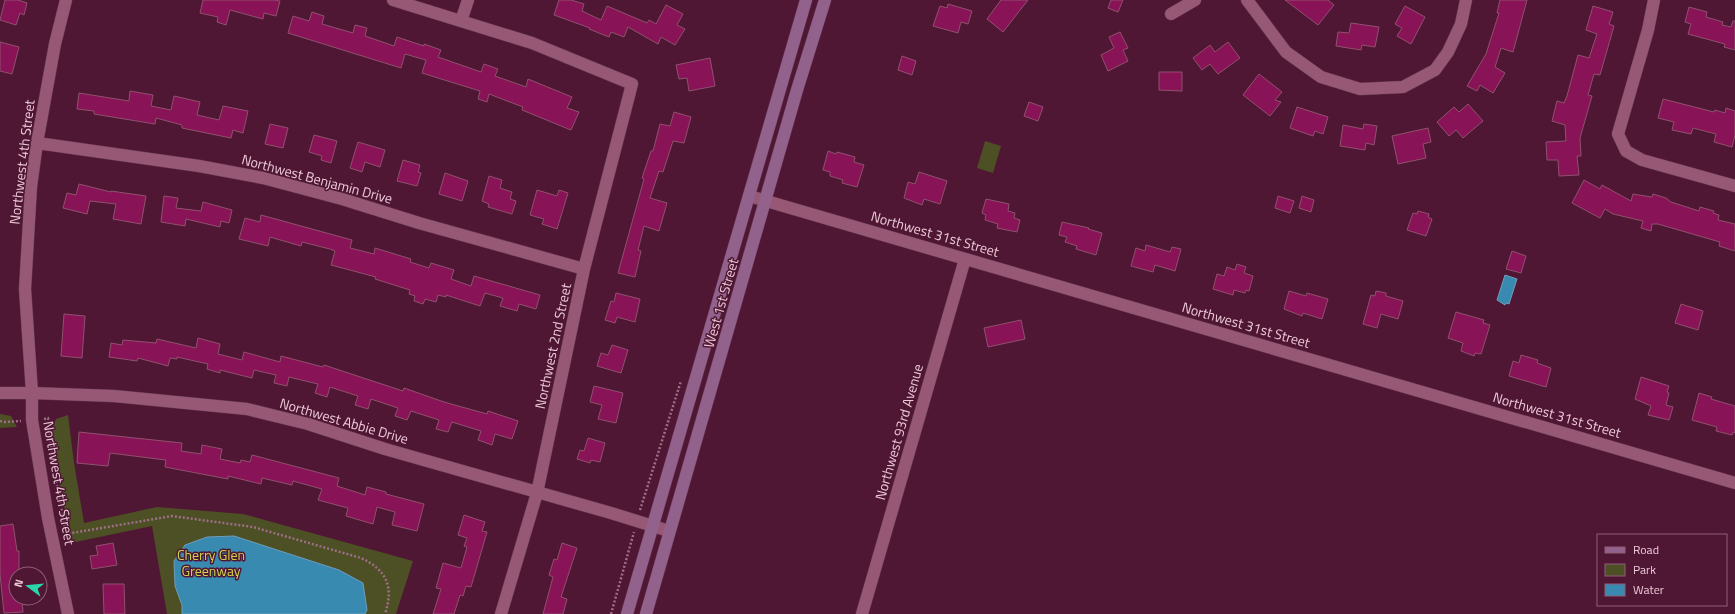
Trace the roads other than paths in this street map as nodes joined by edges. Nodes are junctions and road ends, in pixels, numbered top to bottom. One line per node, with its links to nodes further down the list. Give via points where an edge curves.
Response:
1 (66, 0): 12 (street, Northwest 4th Street, via 55,44)
2 (393, 0): 11 (street)
3 (468, 0): 11 (street)
4 (806, 0): 14 (main road, West 1st Street)
5 (825, 0): 15 (main road, West 1st Street)
6 (1195, 0): 10 (street)
7 (1247, 0): 8 (street, via 1286,52 1321,77 1360,89 1403,88 1435,70 1448,52 1461,24)
8 (1466, 0)
9 (1654, 0): 13 (street, via 1618,134 1626,151 1642,160)
10 (1171, 14)
11 (461, 21): 17 (street, Northwest 2nd Street, via 532,43 632,84)
12 (37, 143): 17 (street, Northwest Benjamin Drive, via 199,166 263,178); 19 (street, Northwest 4th Street, via 31,187 25,289)
13 (1735, 186)
14 (749, 196): 15 (street, Northwest 31st Street); 22 (main road, West 1st Street)
15 (766, 200): 16 (street, Northwest 31st Street); 23 (main road, West 1st Street)
16 (964, 259): 20 (street, Northwest 31st Street); 28 (street, Northwest 93rd Avenue)
17 (584, 269): 21 (street, Northwest 2nd Street)
18 (0, 393): 19 (street, Northwest Abbie Drive)
19 (32, 393): 21 (street, Northwest Abbie Drive, via 114,396 247,409 308,424); 24 (street, Northwest 4th Street, via 33,428)
20 (1735, 482)
21 (537, 493): 22 (street, Northwest Abbie Drive); 25 (street, Northwest 2nd Street)
22 (654, 527): 23 (street, Northwest Abbie Drive); 26 (main road, West 1st Street)
23 (669, 531): 27 (main road, West 1st Street)
24 (68, 614)
25 (501, 614)
26 (627, 614)
27 (646, 614)
28 (862, 614)

